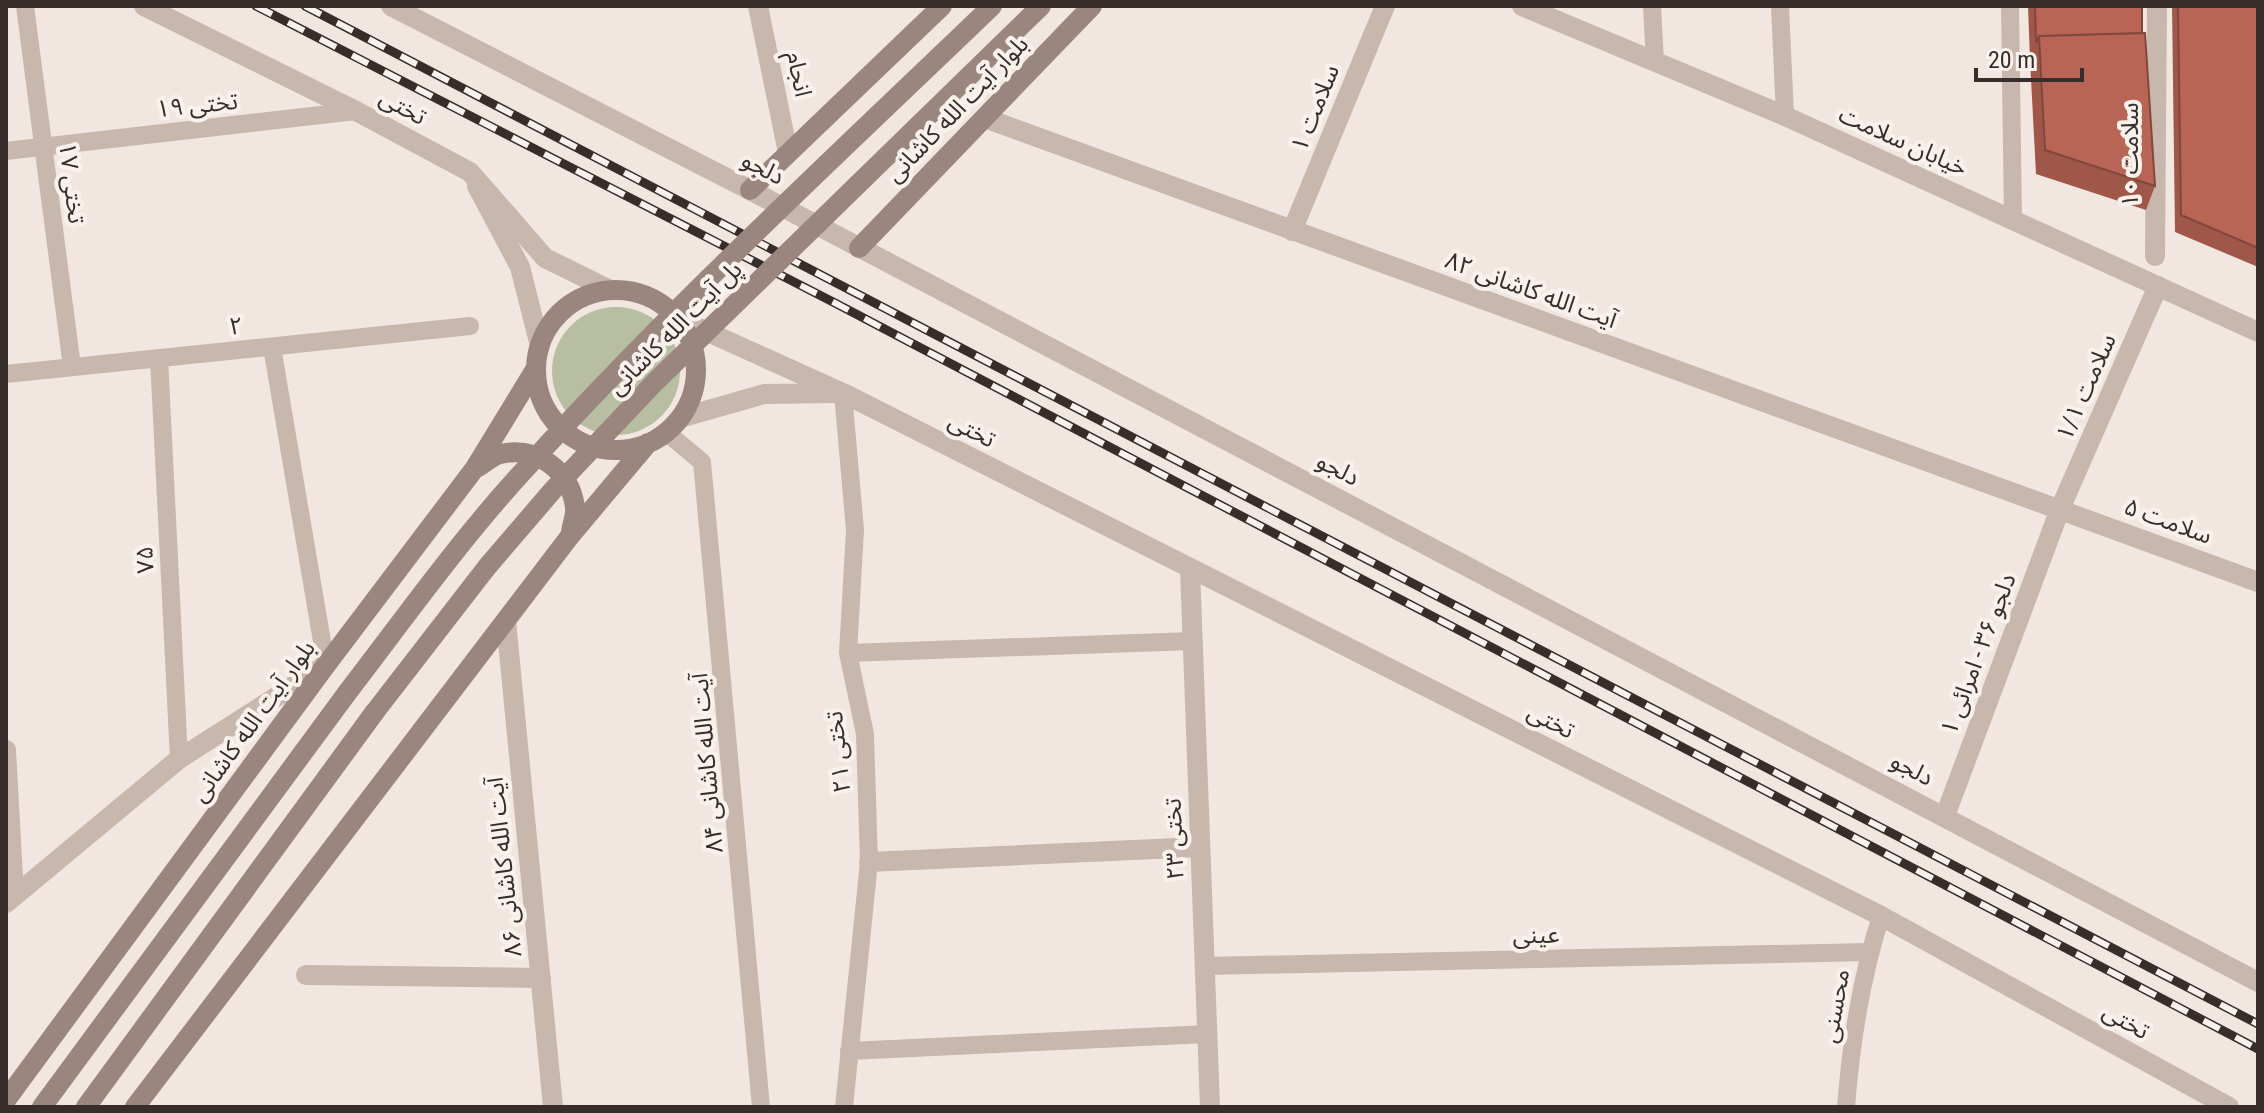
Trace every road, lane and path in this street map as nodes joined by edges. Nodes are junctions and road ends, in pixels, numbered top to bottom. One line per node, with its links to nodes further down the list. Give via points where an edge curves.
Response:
1 (25, 6): 19 (lane, تختی ۱۷)
2 (144, 6): 16 (street, تختی)
3 (758, 6): 21 (street, انجام)
4 (942, 6): 21 (main road)
5 (992, 6): 67 (main road, پل آیت الله کاشانی, bridge, via 627,359 526,468 458,547 347,693)
6 (1041, 6): 68 (main road, پل آیت الله کاشانی, bridge, via 654,383 487,567)
7 (1092, 6): 18 (main road, بلوار آیت الله کاشانی)
8 (1385, 6): 25 (street, سلامت ۱)
9 (1522, 6): 15 (street, خیابان سلامت)
10 (1652, 6): 15 (lane)
11 (1780, 6): 17 (lane)
12 (2010, 6): 24 (lane)
13 (2157, 6): 27 (street, سلامت ۱۰)
14 (398, 8): 23 (street, دلجو)
15 (1655, 62): 17 (street, خیابان سلامت)
16 (356, 111): 19 (lane, تختی ۱۹); 22 (street, تختی)
17 (1785, 116): 24 (street, خیابان سلامت)
18 (985, 118): 25 (street, آیت الله کاشانی ۸۲); 26 (main road, بلوار آیت الله کاشانی)
19 (43, 146): 20 (lane, تختی ۱۹); 36 (lane, تختی ۱۷)
20 (6, 151)
21 (788, 153): 23 (main road)
22 (470, 172): 29 (street, تختی, via 545,258); 33 (street, via 520,267)
23 (750, 190): 26 (street, دلجو)
24 (2013, 220): 28 (street, خیابان سلامت)
25 (1292, 231): 43 (street, آیت الله کاشانی ۸۲)
26 (859, 248): 53 (street, دلجو)
27 (2155, 256)
28 (2158, 286): 32 (street, خیابان سلامت); 43 (street, سلامت ۱/۱)
29 (610, 290): 30 (main road, via 648,296); 33 (main road, via 566,307)
30 (679, 319): 39 (street, تختی); 40 (main road, via 692,342 696,368 692,395)
31 (470, 326): 34 (lane, ۲)
32 (2258, 332)
33 (540, 346): 37 (main road)
34 (272, 347): 35 (lane, ۲); 50 (lane)
35 (159, 358): 36 (lane, ۲); 52 (lane, ۷۵)
36 (72, 367): 38 (lane, ۲)
37 (536, 368): 41 (main road, via 538,391 548,412 581,442 603,449); 42 (main road, بلوار آیت الله کاشانی)
38 (6, 374)
39 (843, 393): 40 (street, via 764,394); 45 (street, تختی); 49 (lane, تختی ۲۱, via 855,530)
40 (673, 425): 41 (main road); 71 (lane, آیت الله کاشانی ۸۴, via 702,462)
41 (648, 443): 44 (main road)
42 (475, 468): 44 (main road, via 498,455 526,453 551,463 569,483 575,509); 50 (main road, بلوار آیت الله کاشانی)
43 (2060, 509): 46 (street, سلامت ۵); 53 (street, دلجو ۳۶ - امرائی ۱)
44 (570, 536): 47 (main road)
45 (1190, 569): 48 (street, تختی ۲۳); 58 (street, تختی)
46 (2258, 582)
47 (506, 621): 62 (street, آیت الله کاشانی ۸۶); 69 (main road)
48 (1193, 641): 49 (lane); 54 (street, تختی ۲۳)
49 (848, 653): 56 (lane, تختی ۲۱, via 865,734)
50 (326, 665): 52 (street); 66 (main road, بلوار آیت الله کاشانی)
51 (6, 750): 55 (street)
52 (179, 759): 57 (street)
53 (1945, 816): 63 (street, دلجو)
54 (1200, 847): 56 (street); 60 (street, تختی ۲۳)
55 (9, 862): 57 (street)
56 (869, 862): 65 (lane, تختی ۲۱)
57 (10, 899)
58 (1881, 916): 59 (lane, محسنی); 75 (street, تختی)
59 (1869, 952): 60 (lane, عینی); 74 (lane, محسنی, via 1852,1039)
60 (1205, 966): 64 (street, تختی ۲۳)
61 (306, 975): 62 (street)
62 (541, 978): 70 (street, آیت الله کاشانی ۸۶)
63 (2258, 982)
64 (1207, 1034): 65 (lane); 73 (street, تختی ۲۳)
65 (849, 1051): 72 (lane, تختی ۲۱)
66 (6, 1100)
67 (42, 1107)
68 (86, 1107)
69 (135, 1107)
70 (553, 1107)
71 (761, 1107)
72 (844, 1107)
73 (1210, 1107)
74 (1846, 1107)
75 (2229, 1107)

